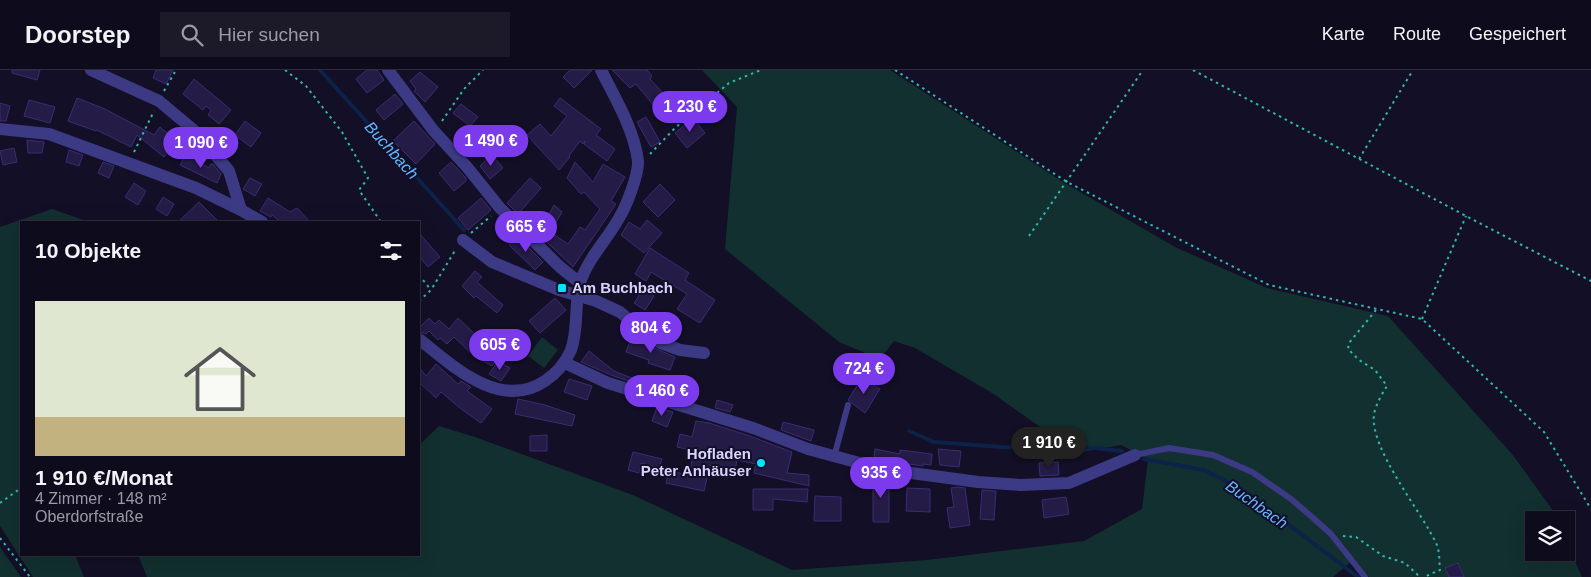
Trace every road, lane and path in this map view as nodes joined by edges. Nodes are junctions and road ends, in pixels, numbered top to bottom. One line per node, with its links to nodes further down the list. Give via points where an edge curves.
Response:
1 (91, 70): 21 (street, via 159,101 196,132 229,171)
2 (176, 70): 12 (path)
3 (285, 70): 24 (path, via 306,86 342,132 368,178 360,190)
4 (388, 70): 15 (street)
5 (483, 70): 15 (path)
6 (602, 70): 18 (street, via 630,131)
7 (761, 70): 18 (path, via 729,82)
8 (894, 70): 19 (path)
9 (1143, 70): 19 (path)
10 (1193, 70): 17 (path)
11 (1413, 70): 17 (path)
12 (164, 91)
13 (153, 114): 16 (path)
14 (0, 129): 21 (street, via 49,134 196,188)
15 (433, 130): 20 (street, via 468,166)
16 (132, 156)
17 (1358, 158): 22 (path)
18 (638, 163): 30 (street, via 632,191 620,217)
19 (1067, 182): 25 (path); 34 (path, via 1269,285)
20 (500, 208): 26 (path); 30 (street)
21 (241, 210): 23 (street)
22 (1466, 216): 29 (path); 35 (path)
23 (260, 221)
24 (380, 221)
25 (1029, 236)
26 (463, 240): 31 (path, via 451,254); 32 (street, via 492,262)
27 (420, 276): 31 (path)
28 (1591, 276): 29 (path)
29 (1590, 280)
30 (580, 283): 32 (street)
31 (431, 290): 33 (path)
32 (578, 296): 37 (street, via 620,312 661,343 680,350); 38 (street, via 576,328)
33 (420, 300)
34 (1376, 310): 35 (path); 50 (path, via 1349,343 1348,349 1358,360 1375,370 1387,386 1374,414 1376,436 1437,545 1440,570)
35 (1422, 319): 44 (path, via 1544,432)
36 (420, 341): 38 (street, via 474,380 506,392 537,386)
37 (704, 353)
38 (565, 364): 41 (street, via 608,383)
39 (848, 405): 41 (lane)
40 (1135, 456): 41 (street, via 1069,483 1020,485 904,472); 45 (lane, via 1169,448 1213,455 1252,472 1291,499)
41 (834, 457)
42 (20, 489): 43 (path)
43 (0, 503)
44 (1591, 509)
45 (1331, 534): 48 (lane); 49 (path, via 1356,537 1383,556 1405,563)
46 (0, 538): 47 (path)
47 (30, 577)
48 (1364, 577)
49 (1420, 577)
50 (1424, 577)

